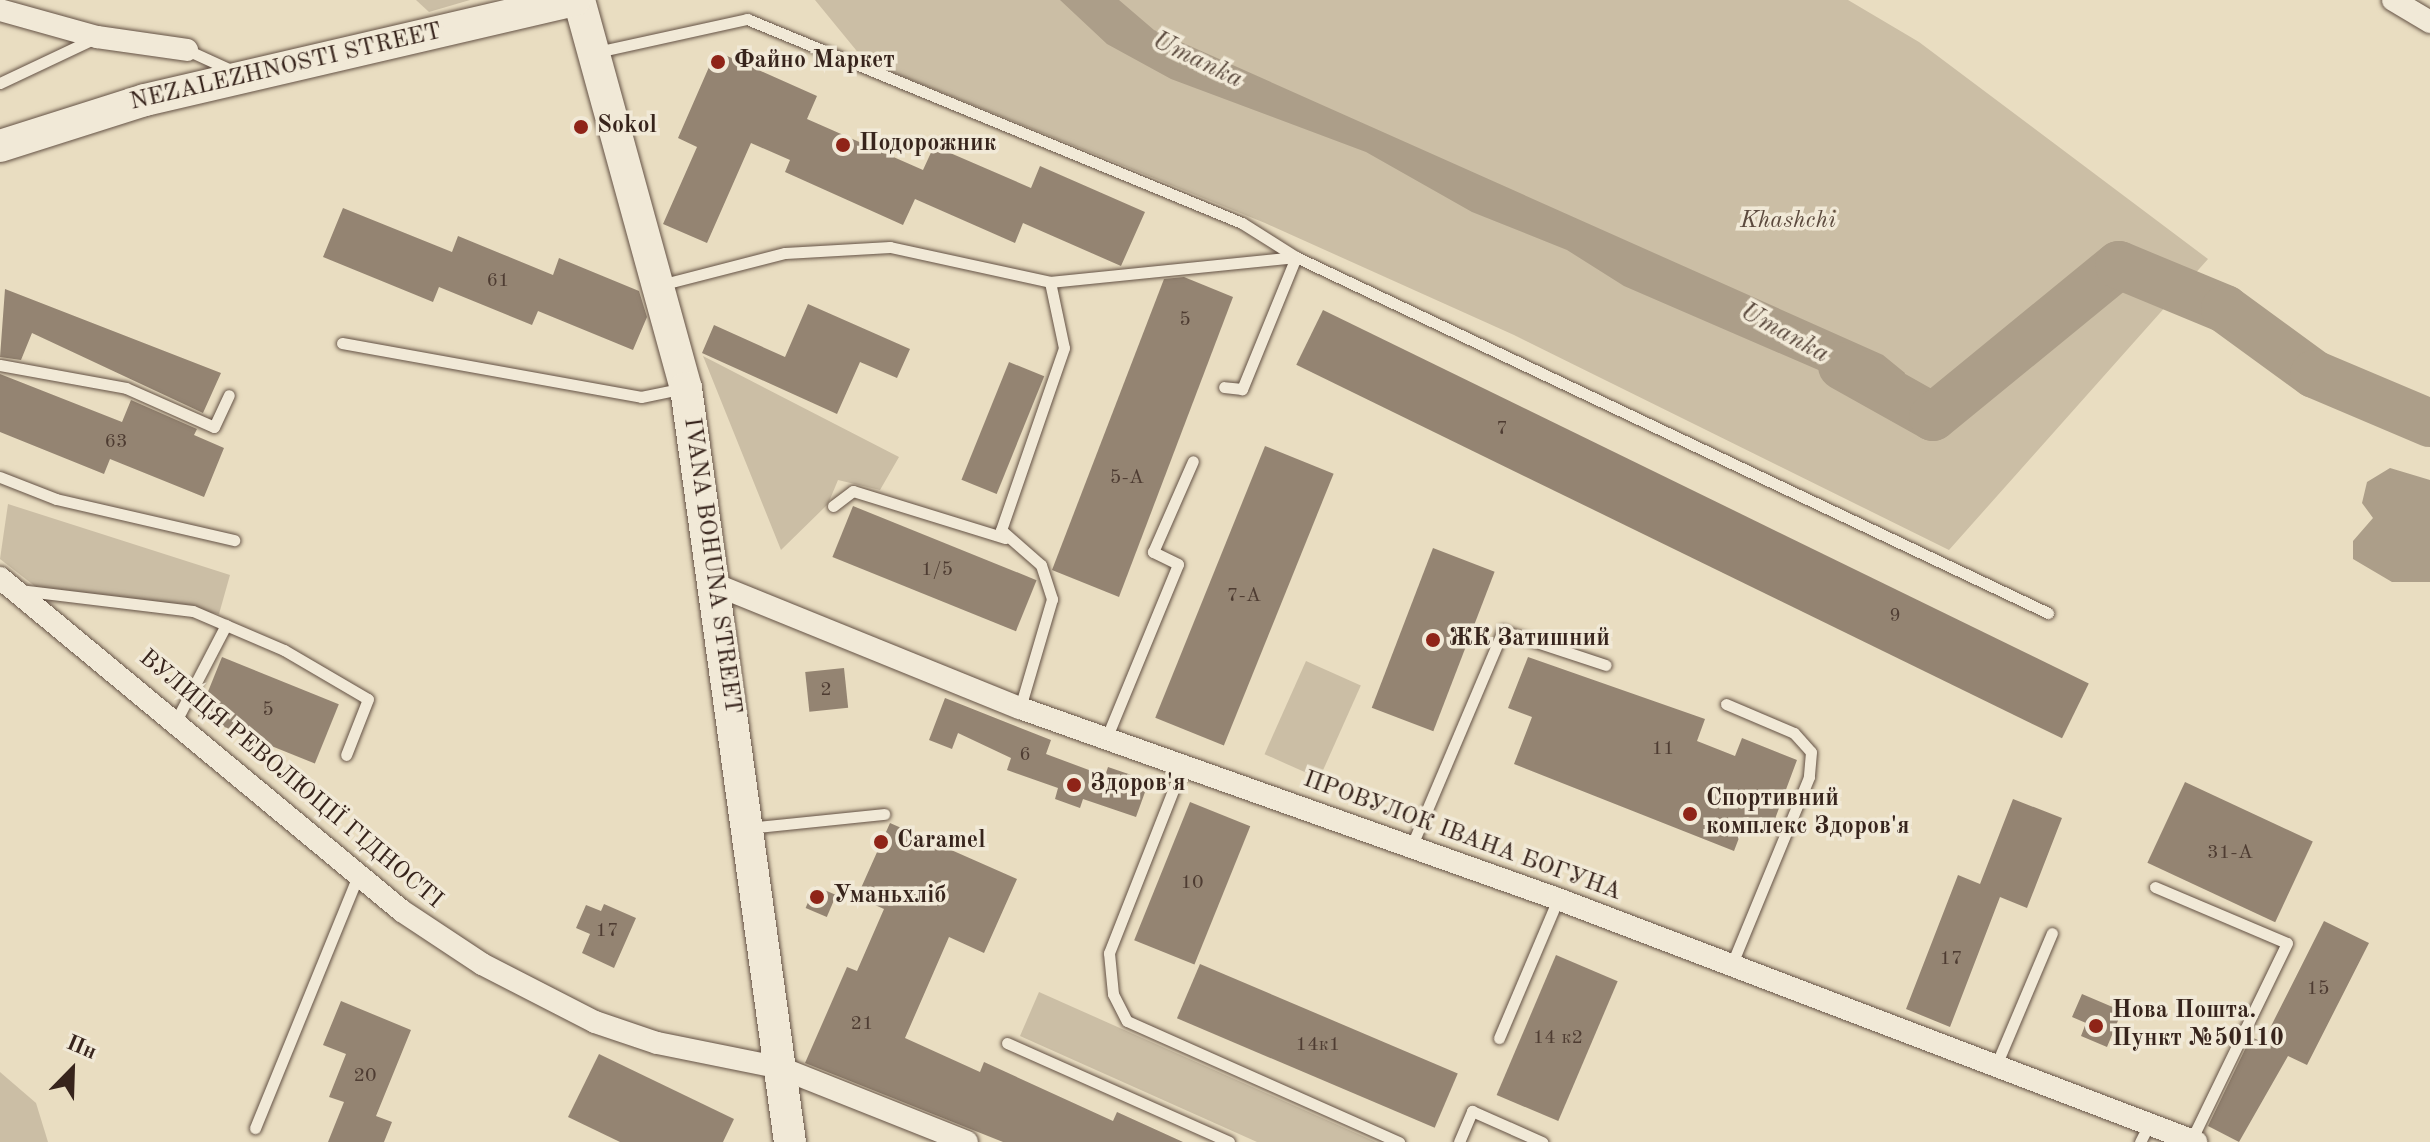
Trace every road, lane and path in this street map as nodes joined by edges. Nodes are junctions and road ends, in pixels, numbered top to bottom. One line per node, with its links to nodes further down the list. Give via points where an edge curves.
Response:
1 (577, 0): 7 (main road, IVANA BOHUNA STREET); 8 (main road, NEZALEZHNOSTI STREET)
2 (2393, 0): 4 (street)
3 (0, 10): 5 (street)
4 (2430, 22)
5 (97, 37): 6 (street); 9 (lane)
6 (187, 50): 8 (lane)
7 (593, 53): 11 (lane, via 747,19 1242,223); 13 (main road, IVANA BOHUNA STREET)
8 (246, 77): 10 (main road, NEZALEZHNOSTI STREET)
9 (0, 83)
10 (0, 146)
11 (1296, 257): 12 (lane); 16 (lane, via 1242,389); 26 (lane)
12 (1050, 282): 13 (lane, via 890,247 785,253); 22 (lane, via 1064,348 1001,530)
13 (656, 286): 17 (main road, IVANA BOHUNA STREET)
14 (342, 343): 17 (lane, via 641,397)
15 (0, 365): 18 (lane, via 126,388 214,427)
16 (1224, 387)
17 (686, 388): 25 (main road, IVANA BOHUNA STREET)
18 (229, 395)
19 (1193, 461): 32 (lane, via 1153,552 1178,564)
20 (0, 477): 23 (lane, via 56,499)
21 (833, 506): 22 (lane, via 853,491)
22 (1005, 538): 30 (lane, via 1041,565 1052,599)
23 (234, 540)
24 (7, 583): 27 (lane, via 193,611); 31 (street, ВУЛИЦЯ РЕВОЛЮЦІЇ ГІДНОСТІ)
25 (714, 584): 30 (street, ПРОВУЛОК ІВАНА БОГУНА); 36 (main road, IVANA BOHUNA STREET)
26 (2048, 613)
27 (226, 625): 31 (lane); 33 (lane, via 368,699)
28 (1606, 665): 37 (lane, via 1503,631)
29 (1726, 704): 42 (lane, via 1794,733 1811,752 1809,777)
30 (1020, 708): 32 (street, ПРОВУЛОК ІВАНА БОГУНА)
31 (177, 719): 38 (street, ВУЛИЦЯ РЕВОЛЮЦІЇ ГІДНОСТІ)
32 (1106, 739): 34 (street, ПРОВУЛОК ІВАНА БОГУНА)
33 (346, 755)
34 (1183, 765): 37 (street, ПРОВУЛОК ІВАНА БОГУНА); 53 (lane, via 1109,953 1113,994 1127,1021)
35 (884, 814): 36 (lane)
36 (748, 828): 46 (main road, IVANA BOHUNA STREET)
37 (1412, 845): 40 (street, ПРОВУЛОК ІВАНА БОГУНА)
38 (358, 876): 46 (street, ВУЛИЦЯ РЕВОЛЮЦІЇ ГІДНОСТІ, via 482,964 559,1006 657,1043); 47 (lane)
39 (2155, 887): 49 (lane, via 2287,943)
40 (1558, 899): 42 (street, ПРОВУЛОК ІВАНА БОГУНА); 43 (lane)
41 (2052, 933): 45 (lane)
42 (1732, 964): 45 (street, ПРОВУЛОК ІВАНА БОГУНА)
43 (1499, 1038)
44 (1007, 1043): 52 (lane)
45 (1997, 1063): 48 (street, ПРОВУЛОК ІВАНА БОГУНА)
46 (781, 1068): 50 (main road, IVANA BOHUNA STREET); 51 (street, ВУЛИЦЯ РЕВОЛЮЦІЇ ГІДНОСТІ)
47 (255, 1128)
48 (2144, 1133): 49 (street, ПРОВУЛОК ІВАНА БОГУНА)
49 (2194, 1140)
50 (790, 1142)
51 (967, 1142)
52 (1229, 1142)
53 (1399, 1142)
54 (1459, 1142): 55 (lane, via 1472,1111)
55 (1542, 1142)

